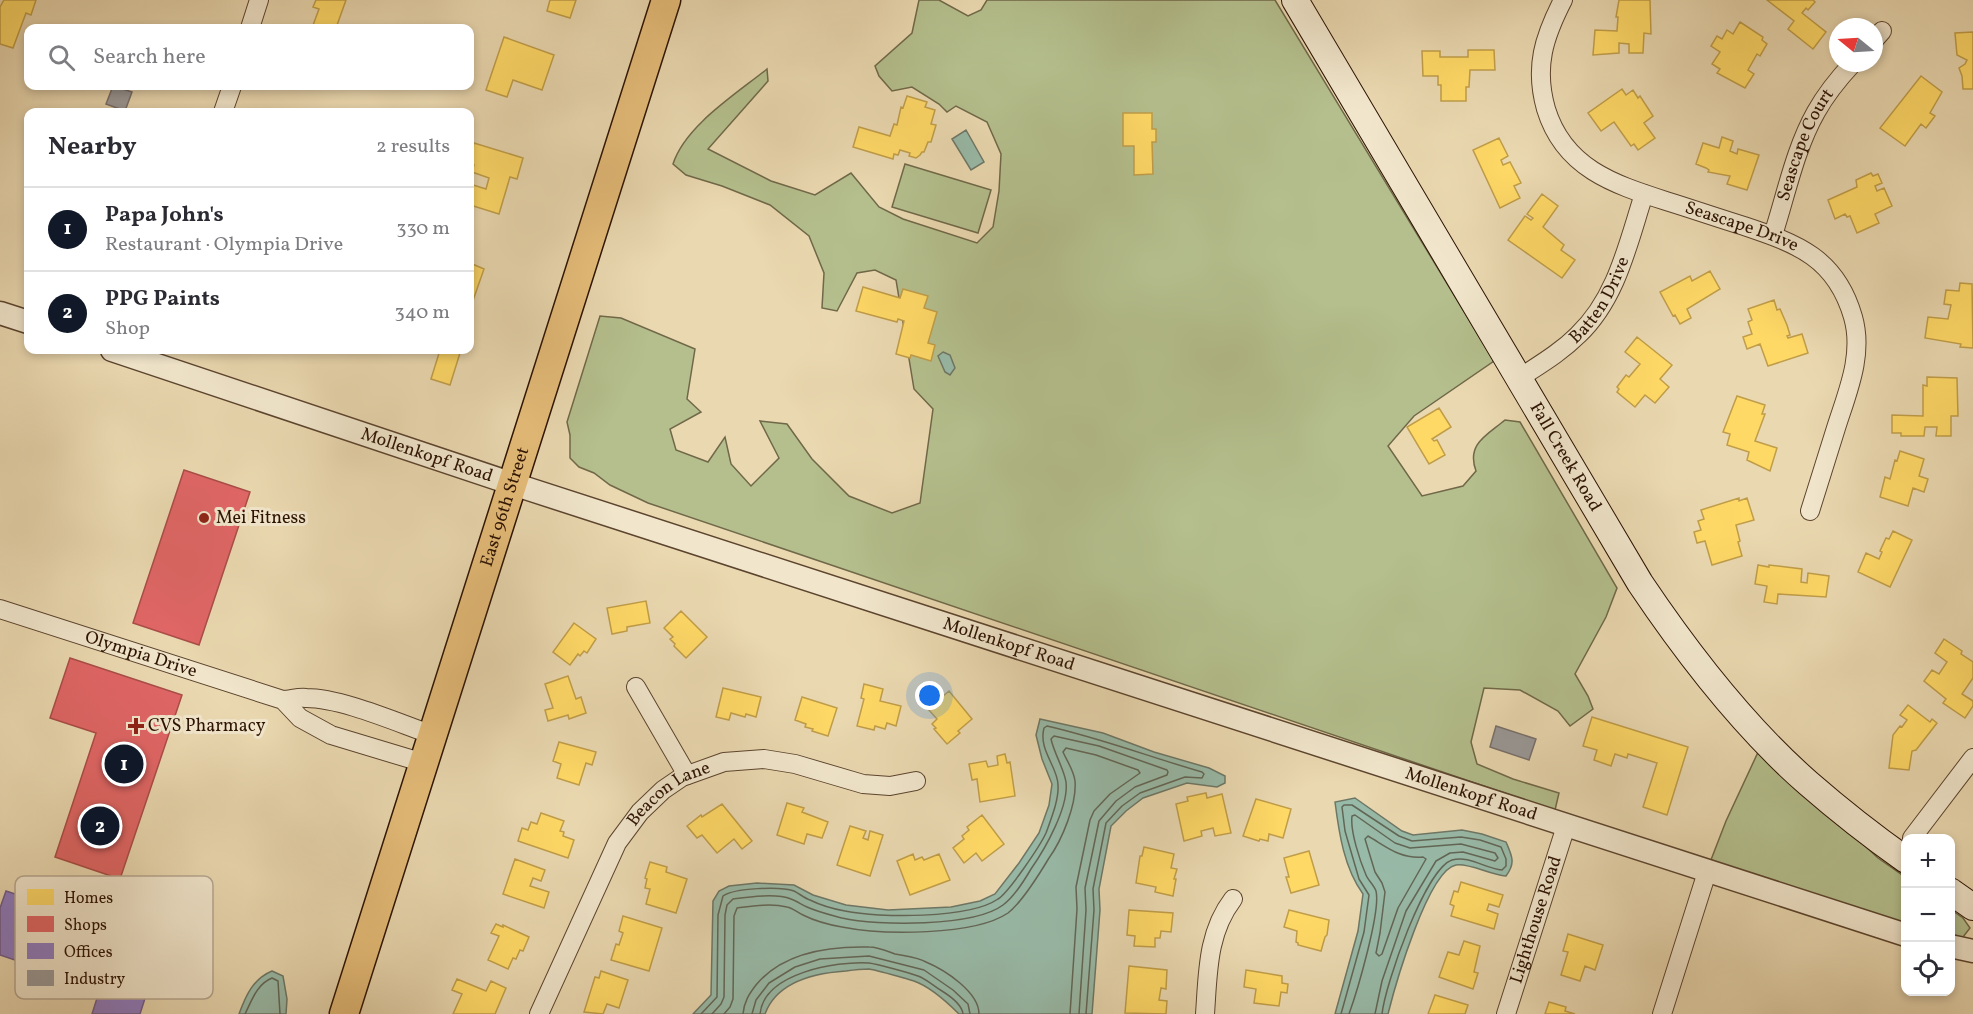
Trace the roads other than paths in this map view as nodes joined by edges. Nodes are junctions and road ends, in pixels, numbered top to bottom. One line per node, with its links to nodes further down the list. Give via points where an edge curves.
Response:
1 (259, 0): 5 (street)
2 (666, 0): 15 (main road, East 96th Street)
3 (1295, 0): 14 (main road, Fall Creek Road)
4 (1563, 0): 9 (street, Seascape Drive, via 1545,40 1541,63 1541,86 1551,123 1590,170)
5 (251, 24)
6 (1845, 72): 10 (street, Seascape Court, via 1815,113)
7 (231, 90): 8 (street)
8 (224, 108)
9 (1644, 194): 10 (street, Seascape Drive); 14 (street, Batten Drive, via 1603,304 1567,345)
10 (1773, 235): 16 (street, Seascape Drive, via 1806,250 1829,271 1845,296 1856,334 1853,372)
11 (0, 313): 12 (street)
12 (24, 321)
13 (147, 355): 15 (street, Mollenkopf Road)
14 (1518, 379): 27 (main road, Fall Creek Road, via 1640,583 1698,665 1808,783)
15 (513, 484): 20 (main road, East 96th Street); 25 (street, Mollenkopf Road)
16 (1810, 511)
17 (0, 609): 19 (street, Olympia Drive)
18 (636, 687): 23 (street)
19 (283, 700): 20 (street, Olympia Drive, via 325,700); 22 (street, Olympia Drive, via 300,718 331,735)
20 (433, 735): 22 (main road, East 96th Street)
21 (1973, 758): 26 (street)
22 (424, 764): 35 (main road, East 96th Street)
23 (687, 775): 24 (street, Beacon Lane, via 724,762 764,759 863,784 890,786); 36 (street, Beacon Lane, via 640,812 617,843)
24 (916, 781)
25 (1566, 826): 28 (street, Mollenkopf Road); 38 (street, Lighthouse Road)
26 (1917, 834)
27 (1901, 847)
28 (1707, 872): 32 (street, Mollenkopf Road); 39 (street)
29 (1955, 894): 31 (main road)
30 (1233, 899): 37 (street, via 1211,943)
31 (1973, 907)
32 (1901, 934)
33 (1955, 947): 34 (street)
34 (1973, 951)
35 (344, 1014)
36 (539, 1014)
37 (1205, 1014)
38 (1506, 1014)
39 (1662, 1014)

